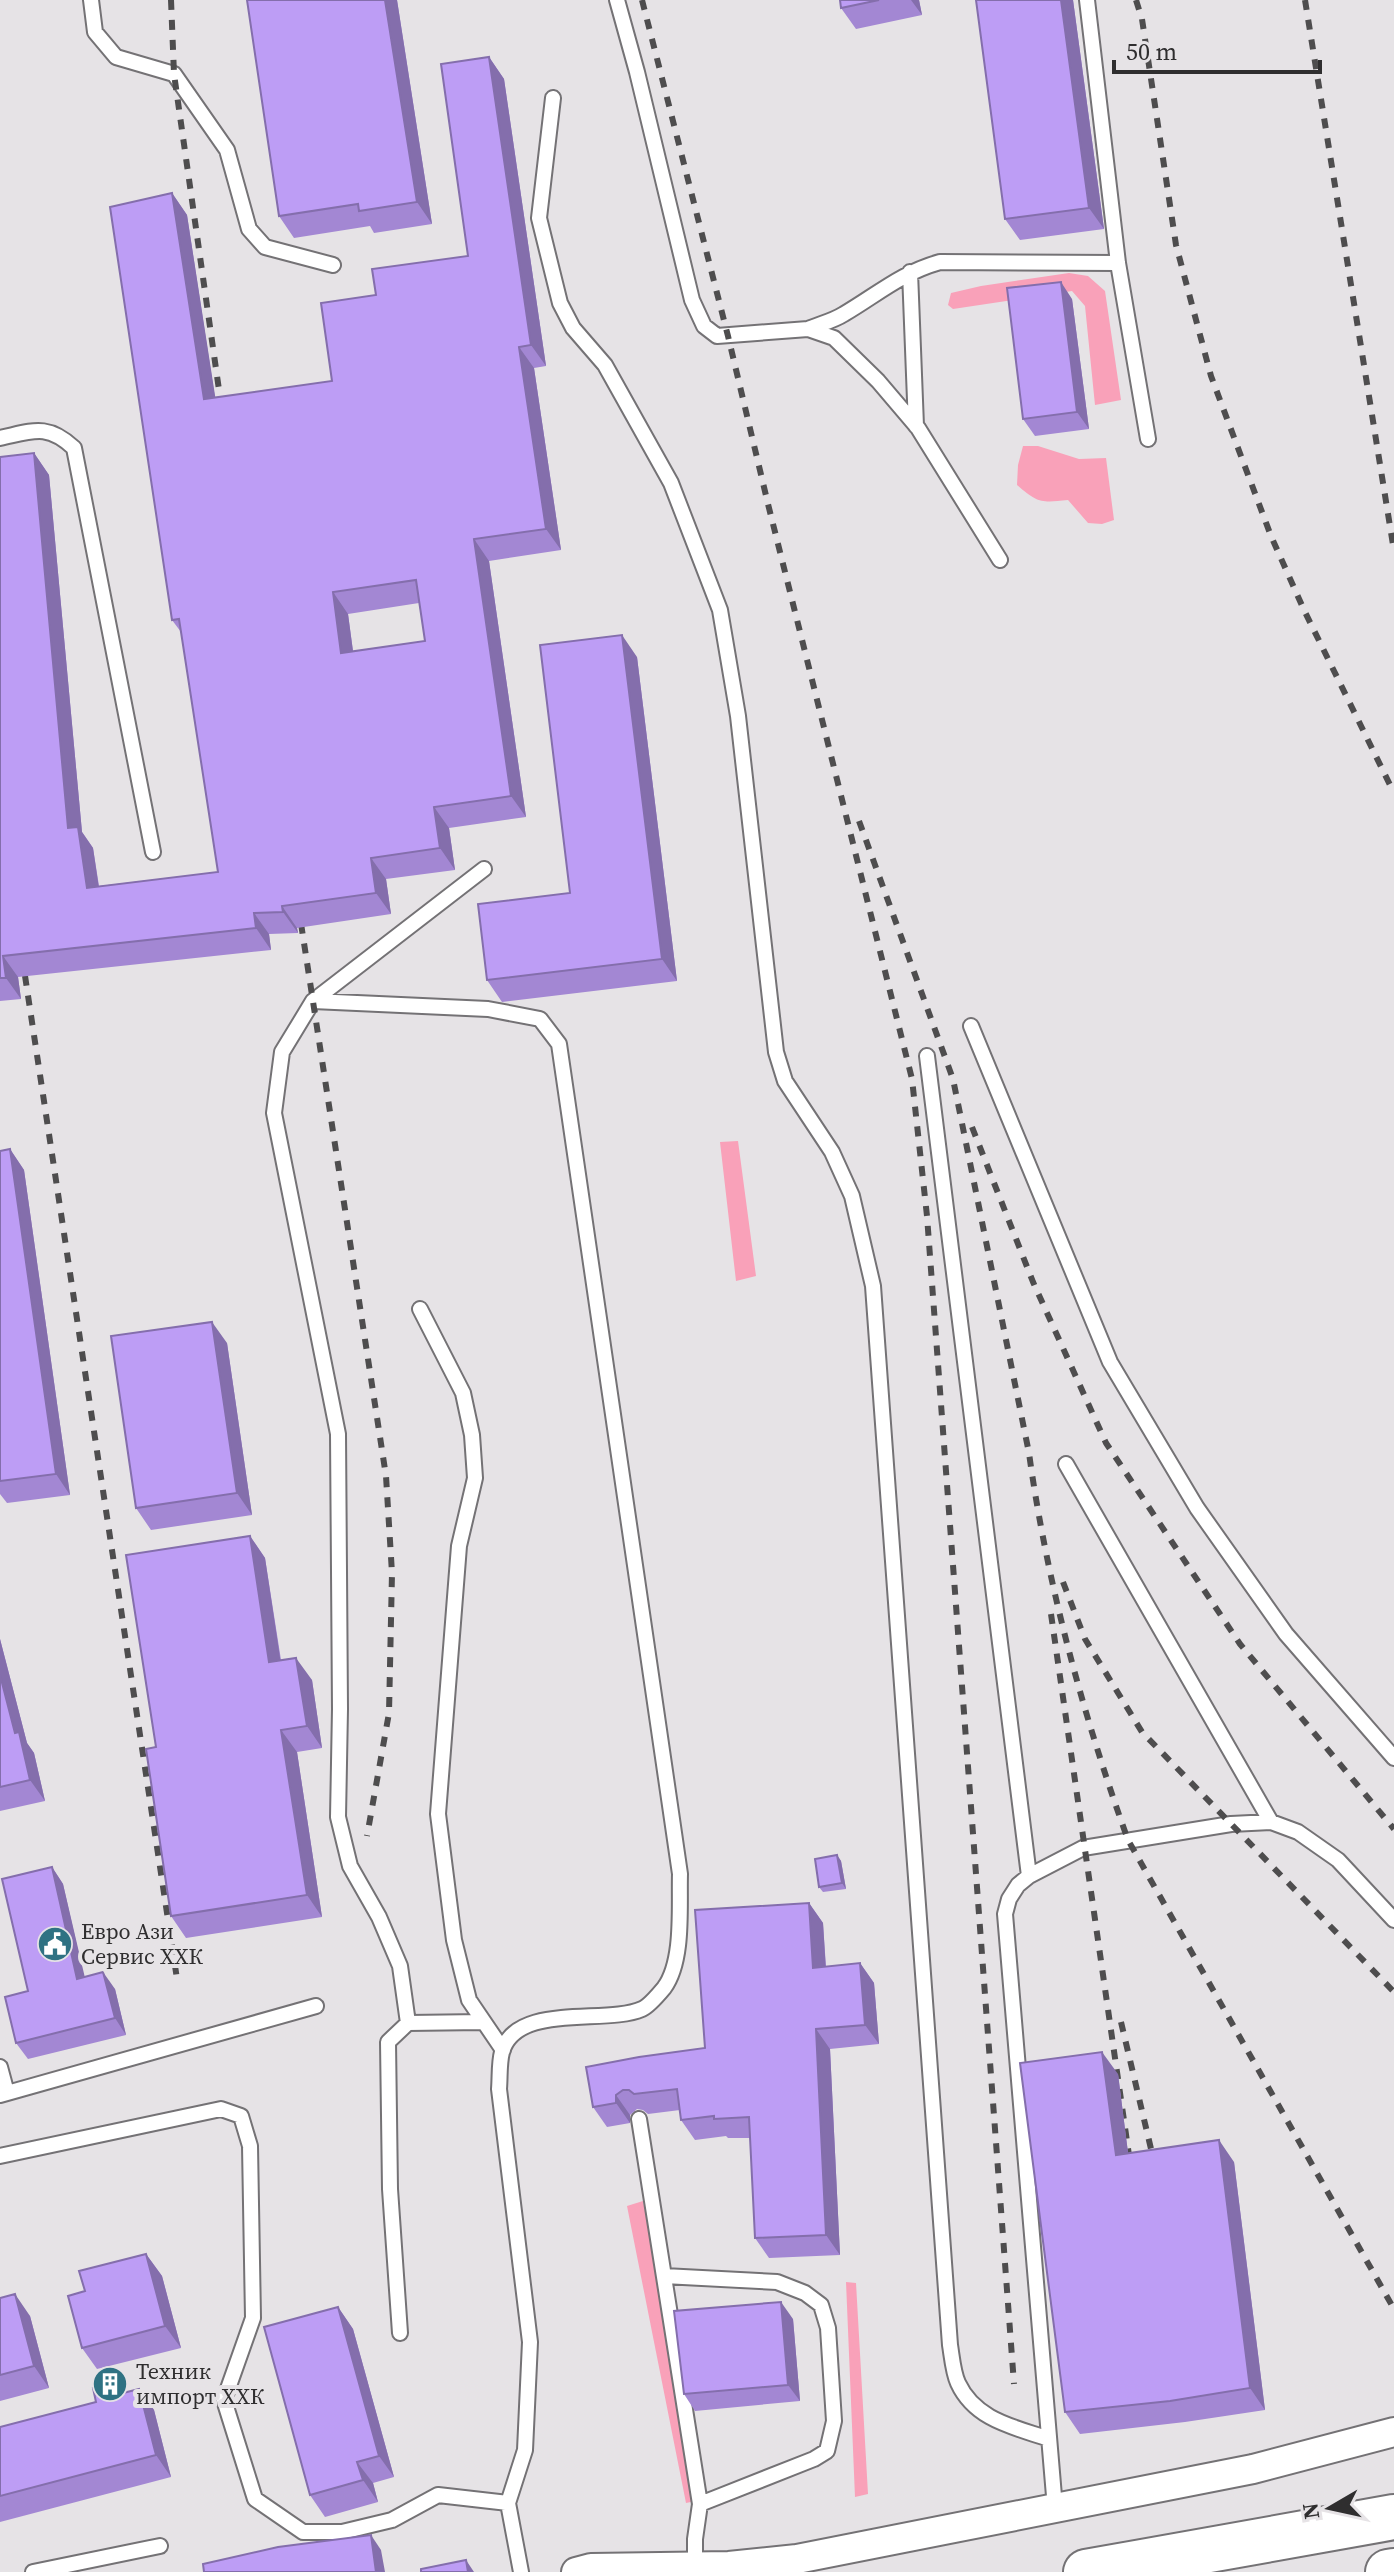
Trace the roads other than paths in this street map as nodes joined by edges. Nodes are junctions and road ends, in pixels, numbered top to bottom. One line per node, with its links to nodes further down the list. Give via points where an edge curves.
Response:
1 (91, 0): 6 (lane, via 95,32 116,57 174,74 227,150 249,229 265,247)
2 (617, 0): 8 (lane, via 692,300 704,326 717,336)
3 (1087, 0): 5 (lane)
4 (553, 98): 35 (lane, via 539,218 560,303 573,328 605,365 671,483 720,610 738,716 776,1052 785,1081 832,1152 852,1196 873,1286 950,2345 957,2382 989,2418)
5 (1118, 263): 7 (lane, via 940,262); 11 (lane)
6 (333, 265)
7 (910, 272): 8 (lane, via 842,316); 9 (lane)
8 (808, 329): 9 (lane, via 834,338)
9 (916, 426): 12 (lane)
10 (0, 438): 13 (lane, via 42,429 74,448)
11 (1148, 439)
12 (1000, 560)
13 (153, 852)
14 (484, 869): 15 (lane)
15 (313, 1001): 26 (lane, via 282,1052 274,1113 338,1434 338,1817 350,1866 400,1966); 27 (lane, via 488,1009 540,1019 559,1044 680,1874 676,1959 665,1987 643,2008 532,2024 511,2037)
16 (971, 1026): 20 (lane, via 1110,1362 1197,1508 1286,1634)
17 (927, 1056): 22 (lane)
18 (420, 1309): 25 (lane, via 463,1393 472,1435 475,1478 459,1546 438,1814 454,1940 469,2000)
19 (1066, 1464): 21 (lane)
20 (1394, 1758)
21 (1271, 1822): 22 (lane, via 1083,1848); 23 (lane, via 1298,1832 1338,1860)
22 (1029, 1876): 35 (lane, via 1009,1899 1005,1914)
23 (1394, 1920)
24 (316, 2006): 29 (lane)
25 (482, 2022): 26 (lane); 27 (lane)
26 (408, 2023): 33 (lane, via 388,2042 390,2189)
27 (503, 2050): 36 (lane, via 499,2089 530,2342 525,2450)
28 (0, 2067): 29 (lane)
29 (4, 2094)
30 (639, 2119): 32 (lane)
31 (0, 2156): 36 (lane, via 221,2109 241,2116 250,2146 253,2318 224,2400 255,2499 303,2532 342,2532 392,2520 438,2495)
32 (664, 2276): 37 (lane); 37 (lane, via 777,2282 821,2305 828,2328 834,2421 827,2451)
33 (400, 2333)
34 (1394, 2432): 38 (street, via 1253,2469)
35 (1049, 2439): 38 (lane)
36 (508, 2503): 43 (lane)
37 (700, 2504): 41 (lane)
38 (1055, 2508): 41 (street, via 797,2559)
39 (1394, 2517): 45 (main road)
40 (160, 2546): 42 (lane)
41 (695, 2565): 44 (street)
42 (33, 2572)
43 (521, 2572)
44 (576, 2572)
45 (1086, 2572)

